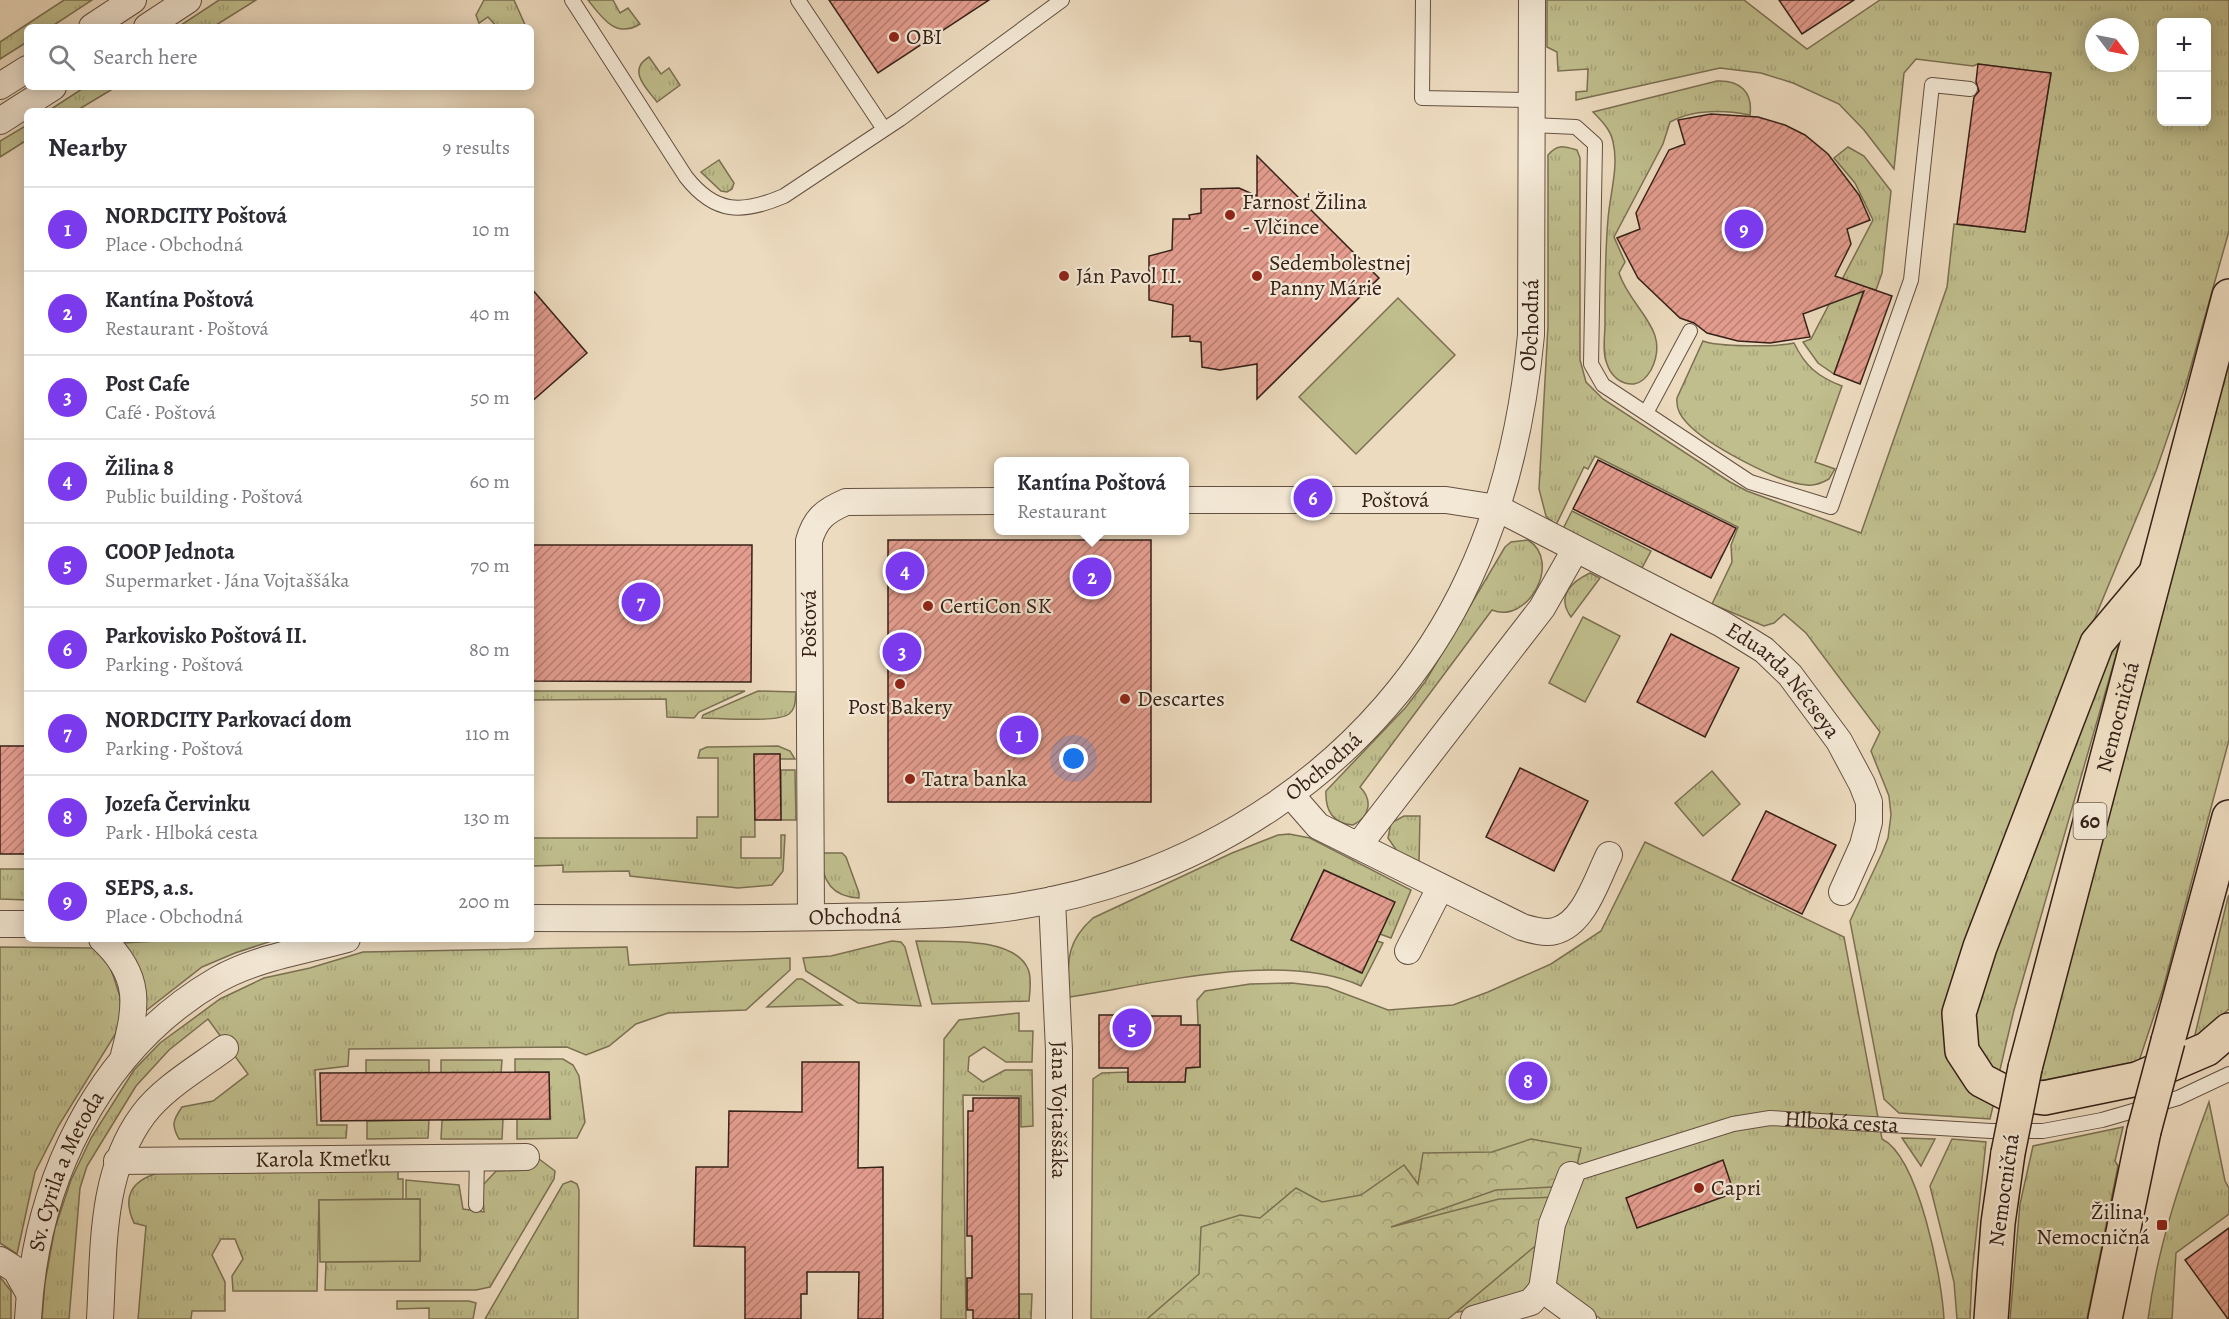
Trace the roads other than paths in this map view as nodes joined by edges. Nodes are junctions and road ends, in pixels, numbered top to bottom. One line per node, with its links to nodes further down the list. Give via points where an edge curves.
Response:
1 (133, 0): 8 (street)
2 (188, 0): 9 (street)
3 (572, 0): 17 (lane, via 686,177 701,195 718,205 740,209 784,196)
4 (798, 0): 17 (lane)
5 (1062, 0): 17 (lane)
6 (1423, 0): 14 (lane, via 1422,98)
7 (1532, 0): 14 (street, Obchodná)
8 (97, 24)
9 (152, 24)
10 (24, 71): 11 (street)
11 (0, 86)
12 (1970, 89): 20 (lane, via 1932,85 1911,280 1831,507 1750,482)
13 (48, 90): 15 (street)
14 (1532, 100): 16 (street, Obchodná)
15 (0, 121)
16 (1532, 125): 20 (lane, via 1576,127 1595,144 1591,364 1604,385); 23 (street, Obchodná, via 1530,345 1519,426)
17 (884, 129)
18 (2229, 296): 25 (main road, Nemocničná / 60)
19 (1690, 331): 20 (lane)
20 (1646, 413)
21 (1189, 500): 23 (street, Poštová, via 1446,500)
22 (994, 501): 35 (street, Poštová, via 846,502 826,511 813,526 809,541)
23 (1497, 508): 24 (street, Eduarda Nécseya); 26 (street, Obchodná, via 1469,579 1424,658 1356,740)
24 (1575, 550): 28 (street, via 1542,608); 33 (street, Eduarda Nécseya, via 1722,624 1764,650 1815,706 1851,761 1869,801 1863,845)
25 (2155, 574): 42 (main road, via 2097,644 1980,947 1959,1013 1962,1051 1981,1080 2006,1093 2044,1098 2137,1079 2207,1049); 59 (main road, Nemocničná / 60, bridge, via 2025,1068 1998,1223)
26 (1291, 795): 28 (street, via 1318,826); 34 (street, Obchodná, via 1204,848 1141,875)
27 (2229, 817): 32 (main road)
28 (1358, 846): 31 (street)
29 (1609, 855): 31 (street, via 1578,915 1555,931 1522,927)
30 (2229, 864): 32 (main road)
31 (1440, 888): 41 (street)
32 (2209, 889): 60 (main road, bridge, via 2144,1131)
33 (1842, 892)
34 (1052, 900): 35 (street, Obchodná, via 989,910); 56 (street, Jána Vojtaššáka, via 1059,1050)
35 (811, 917): 36 (street, Obchodná)
36 (534, 918)
37 (0, 924): 38 (street)
38 (24, 924)
39 (105, 942): 44 (street, Sv. Cyrila a Metoda, via 121,957 131,981 135,1015)
40 (336, 942): 44 (street, Sv. Cyrila a Metoda, via 218,979 182,1003)
41 (1408, 951)
42 (2229, 1030)
43 (225, 1048): 48 (street, via 174,1085 144,1113)
44 (123, 1058): 53 (street, Sv. Cyrila a Metoda, via 96,1096 65,1153 45,1203)
45 (2229, 1074): 49 (lane, Hlboká cesta, via 2178,1098 2102,1120 2043,1131 1770,1118 1732,1124)
46 (526, 1157): 47 (street, Karola Kmeťku)
47 (477, 1158): 48 (street, Karola Kmeťku); 50 (lane)
48 (117, 1161): 55 (street, via 106,1217)
49 (1571, 1175): 52 (street, Hlboká cesta, via 1552,1224)
50 (477, 1204)
51 (0, 1260): 53 (street, Sv. Cyrila a Metoda, via 16,1270)
52 (1542, 1289): 57 (street, via 1531,1302); 58 (street)
53 (29, 1293): 54 (street, Sv. Cyrila a Metoda)
54 (28, 1319)
55 (100, 1319)
56 (1059, 1319)
57 (1474, 1319)
58 (1583, 1319)
59 (1991, 1319)
60 (2105, 1319)

